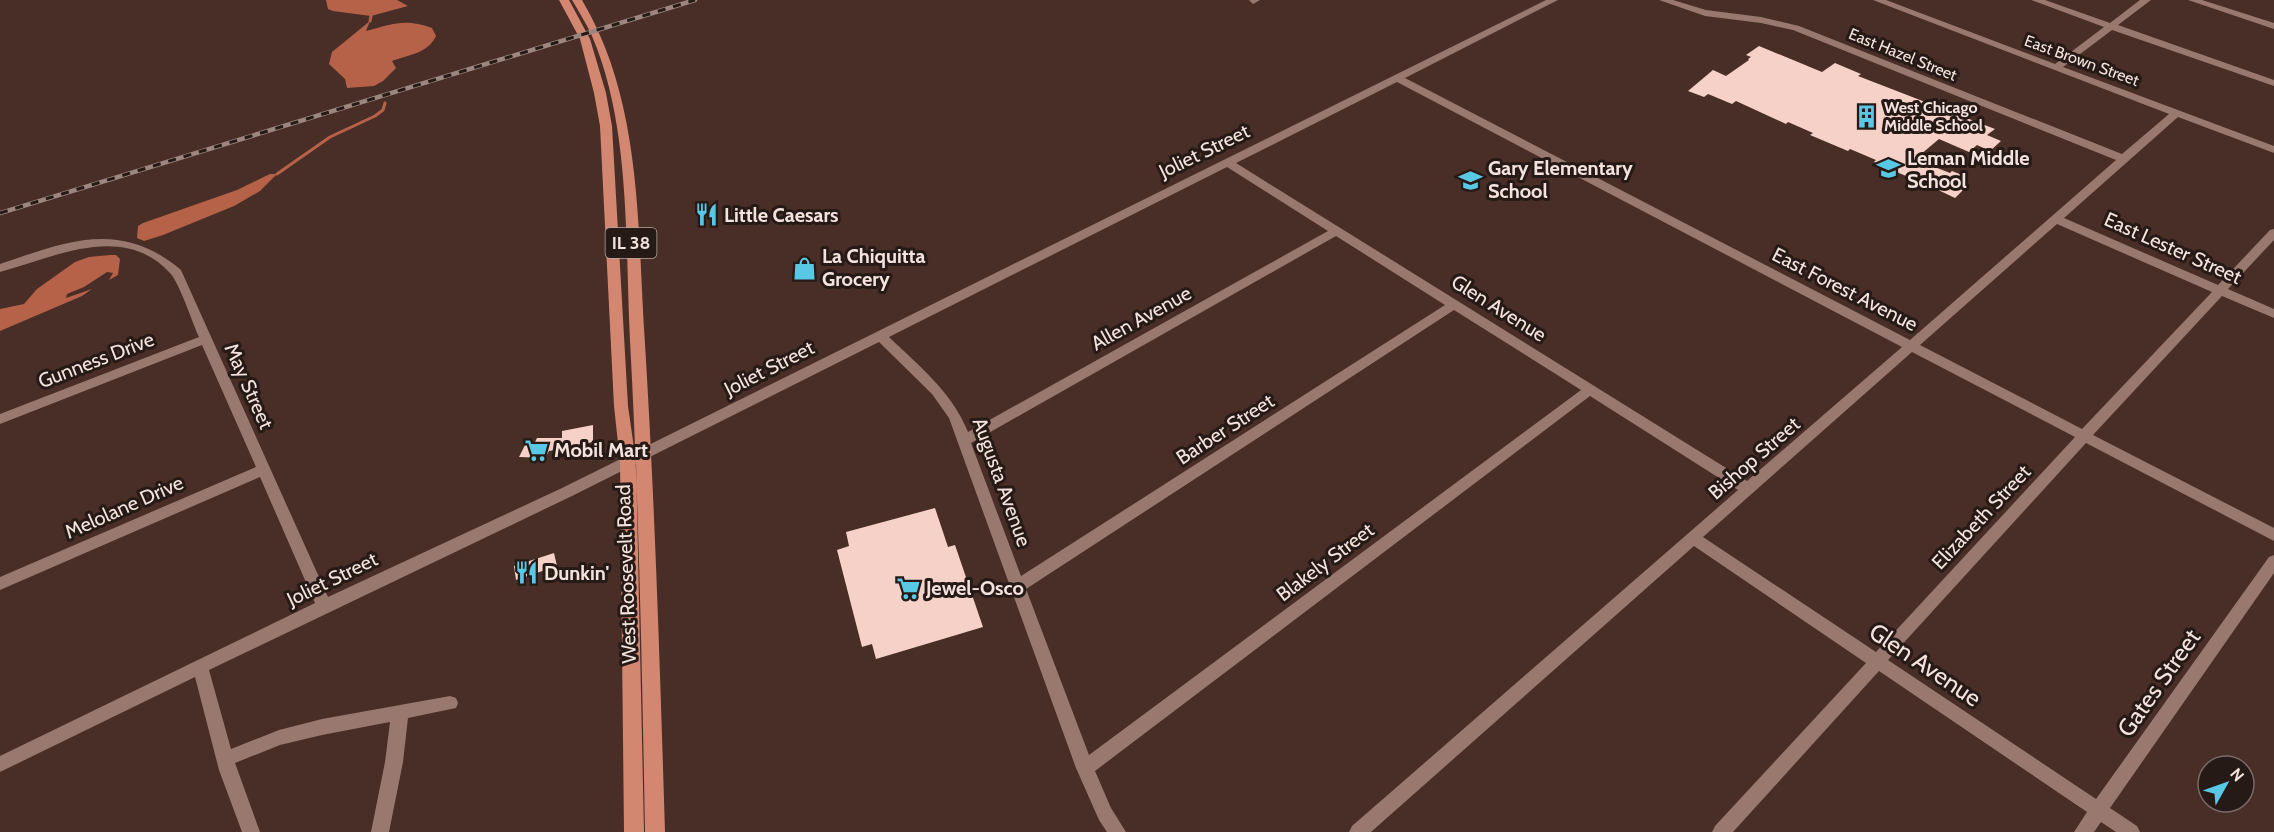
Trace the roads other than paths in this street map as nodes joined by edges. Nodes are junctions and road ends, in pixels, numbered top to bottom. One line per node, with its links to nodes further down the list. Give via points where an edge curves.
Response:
1 (564, 0): 33 (main road, West Roosevelt Road / IL 38, via 585,39 606,126 621,406)
2 (577, 0): 32 (main road, West Roosevelt Road / IL 38, via 604,56 623,140)
3 (1553, 0): 12 (street, Joliet Street)
4 (1664, 0): 16 (street, East Hazel Street, via 1705,14 1774,22 1808,32)
5 (1878, 0): 11 (street, East Brown Street)
6 (2036, 0): 9 (street)
7 (2146, 0): 9 (street)
8 (2193, 0): 10 (street)
9 (2111, 26): 11 (street); 13 (street)
10 (2274, 26)
11 (2057, 67): 14 (street, East Brown Street)
12 (1397, 78): 17 (street, Joliet Street); 27 (street, East Forest Avenue)
13 (2274, 83)
14 (2176, 113): 15 (street, East Brown Street); 16 (street, Bishop Street)
15 (2274, 150)
16 (2124, 159): 18 (street, Bishop Street)
17 (1227, 162): 19 (street, Glen Avenue); 25 (street, Joliet Street)
18 (2056, 219): 22 (street, East Lester Street); 27 (street, Bishop Street)
19 (1336, 231): 23 (street, Glen Avenue); 31 (street, Allen Avenue)
20 (2274, 233): 22 (street, Elizabeth Street)
21 (0, 268): 26 (street, May Street, via 86,242 134,246 150,252 177,273)
22 (2220, 290): 24 (street, East Lester Street); 30 (street, Elizabeth Street)
23 (1454, 305): 28 (street, Glen Avenue); 40 (street, Barber Street)
24 (2274, 314)
25 (880, 336): 31 (street, Augusta Avenue, via 944,398); 32 (street, Joliet Street)
26 (206, 339): 29 (street, Gunness Drive); 34 (street, May Street)
27 (1911, 346): 30 (street, East Forest Avenue); 35 (street, Bishop Street)
28 (1590, 390): 35 (street, Glen Avenue); 48 (street, Blakely Street)
29 (0, 419)
30 (2084, 436): 36 (street, East Forest Avenue); 42 (street, Elizabeth Street)
31 (965, 440): 40 (street, Augusta Avenue)
32 (645, 454): 33 (street, Joliet Street); 53 (main road, West Roosevelt Road / IL 38)
33 (628, 462): 41 (street, Joliet Street); 52 (main road, West Roosevelt Road / IL 38)
34 (264, 469): 39 (street, Melolane Drive); 41 (street, May Street)
35 (1748, 489): 37 (street, Bishop Street)
36 (2274, 535)
37 (1693, 538): 42 (street, Glen Avenue); 55 (street, Bishop Street)
38 (2274, 561): 49 (street, Gates Street)
39 (0, 584)
40 (1018, 586): 48 (street, Augusta Avenue)
41 (324, 606): 43 (street, Joliet Street)
42 (1877, 662): 49 (street, Glen Avenue); 56 (street, Elizabeth Street)
43 (200, 666): 46 (street); 47 (street, Joliet Street)
44 (450, 703): 45 (street)
45 (400, 712): 46 (street, via 279,738); 51 (street)
46 (225, 759): 50 (street)
47 (0, 764)
48 (1085, 768): 54 (street, Augusta Avenue)
49 (2098, 810): 57 (street, Gates Street); 58 (street, Glen Avenue)
50 (251, 832)
51 (380, 832)
52 (634, 832)
53 (655, 832)
54 (1117, 832)
55 (1358, 832)
56 (1721, 832)
57 (2083, 832)
58 (2131, 832)

